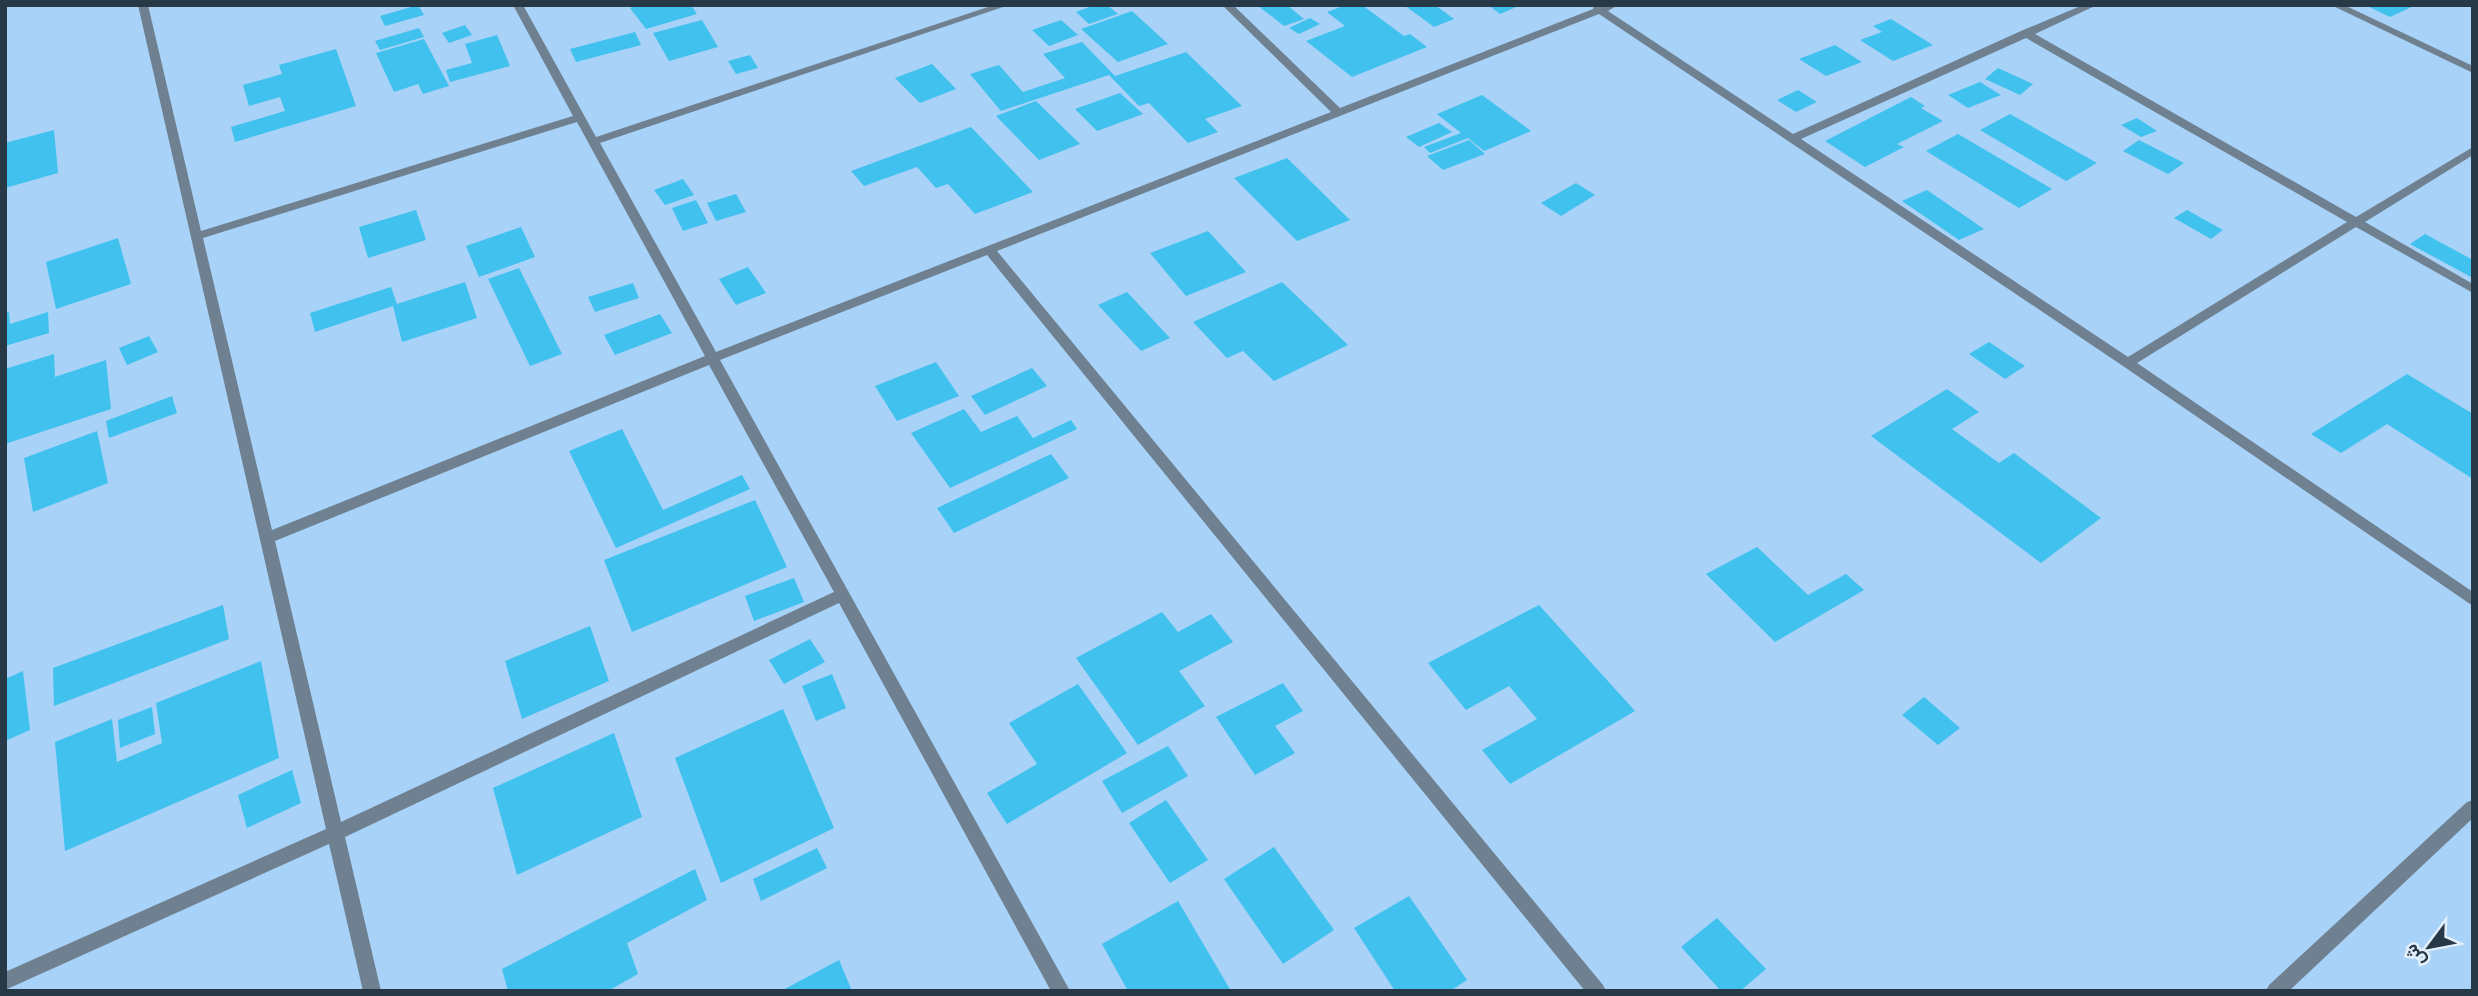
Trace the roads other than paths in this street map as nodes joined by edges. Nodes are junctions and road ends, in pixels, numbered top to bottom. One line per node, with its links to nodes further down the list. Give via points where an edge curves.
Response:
1 (143, 5): 17 (street)
2 (518, 5): 12 (street)
3 (1004, 5): 14 (street)
4 (1227, 5): 11 (street)
5 (1613, 5): 8 (street)
6 (2092, 5): 9 (street)
7 (2336, 5): 10 (street)
8 (1596, 8): 11 (street); 13 (street)
9 (2025, 33): 13 (street); 16 (street)
10 (2473, 70)
11 (1339, 113): 18 (street)
12 (580, 117): 14 (street); 17 (street)
13 (1792, 139): 21 (street)
14 (593, 142): 20 (street)
15 (2473, 150): 16 (street)
16 (2354, 223): 19 (street); 21 (street)
17 (197, 236): 22 (street)
18 (989, 250): 20 (street); 30 (street)
19 (2473, 289)
20 (713, 358): 22 (street); 23 (street)
21 (2128, 363): 24 (street)
22 (268, 538): 26 (street)
23 (842, 595): 26 (street); 29 (street)
24 (2473, 600)
25 (2473, 807): 31 (street)
26 (335, 833): 27 (street); 28 (street)
27 (5, 981)
28 (372, 991)
29 (1061, 991)
30 (1597, 991)
31 (2275, 991)

